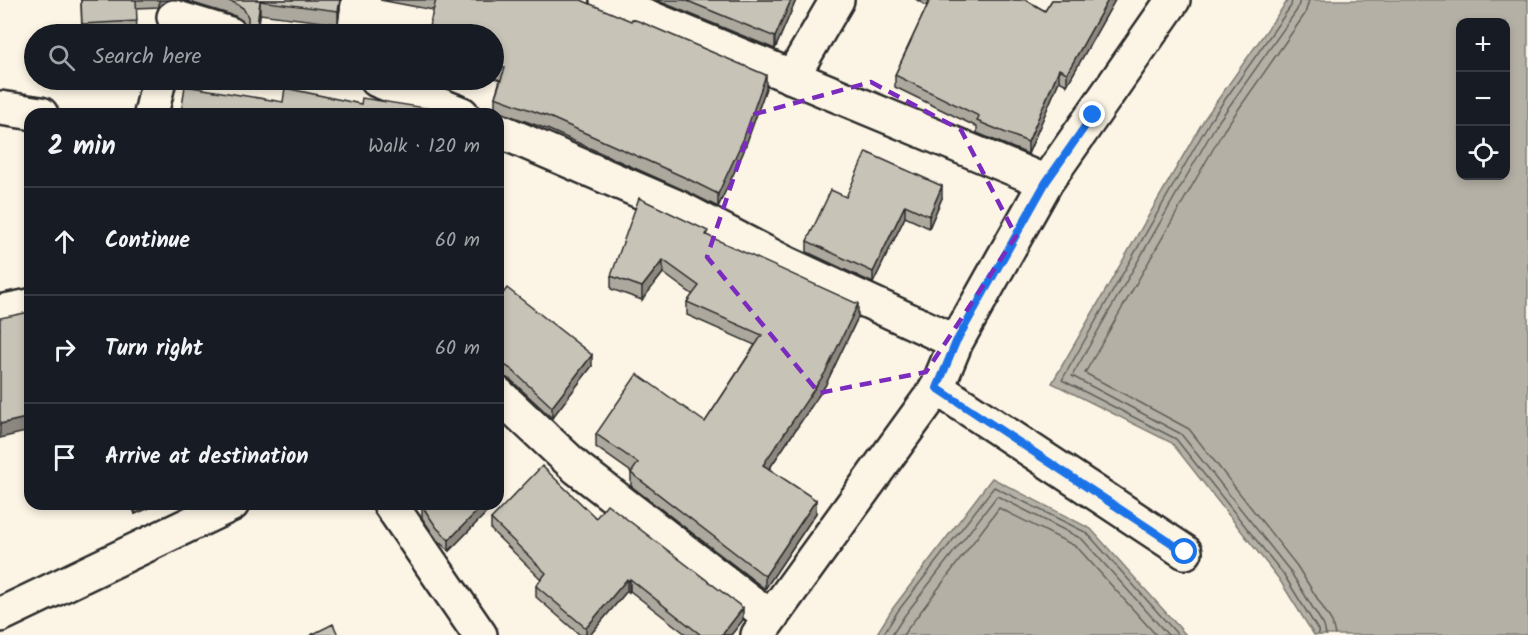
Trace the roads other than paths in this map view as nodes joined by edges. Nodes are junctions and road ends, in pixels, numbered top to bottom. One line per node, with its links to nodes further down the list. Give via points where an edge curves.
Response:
1 (606, 0): 6 (street)
2 (837, 0): 6 (street)
3 (1162, 4): 14 (street)
4 (173, 17): 5 (street)
5 (196, 24)
6 (792, 77): 14 (street)
7 (157, 90): 10 (street)
8 (402, 90): 11 (street)
9 (0, 108): 12 (street)
10 (152, 108)
11 (447, 108)
12 (24, 112)
13 (504, 133): 17 (street, via 679,208 785,263)
14 (1046, 182): 17 (street)
15 (24, 307): 16 (street)
16 (0, 312)
17 (956, 342): 18 (street)
18 (937, 388): 22 (street); 24 (street)
19 (504, 400): 24 (street, via 577,468)
20 (219, 510): 23 (street)
21 (394, 510): 25 (street)
22 (1185, 552)
23 (0, 615)
24 (764, 626)
25 (480, 635)

